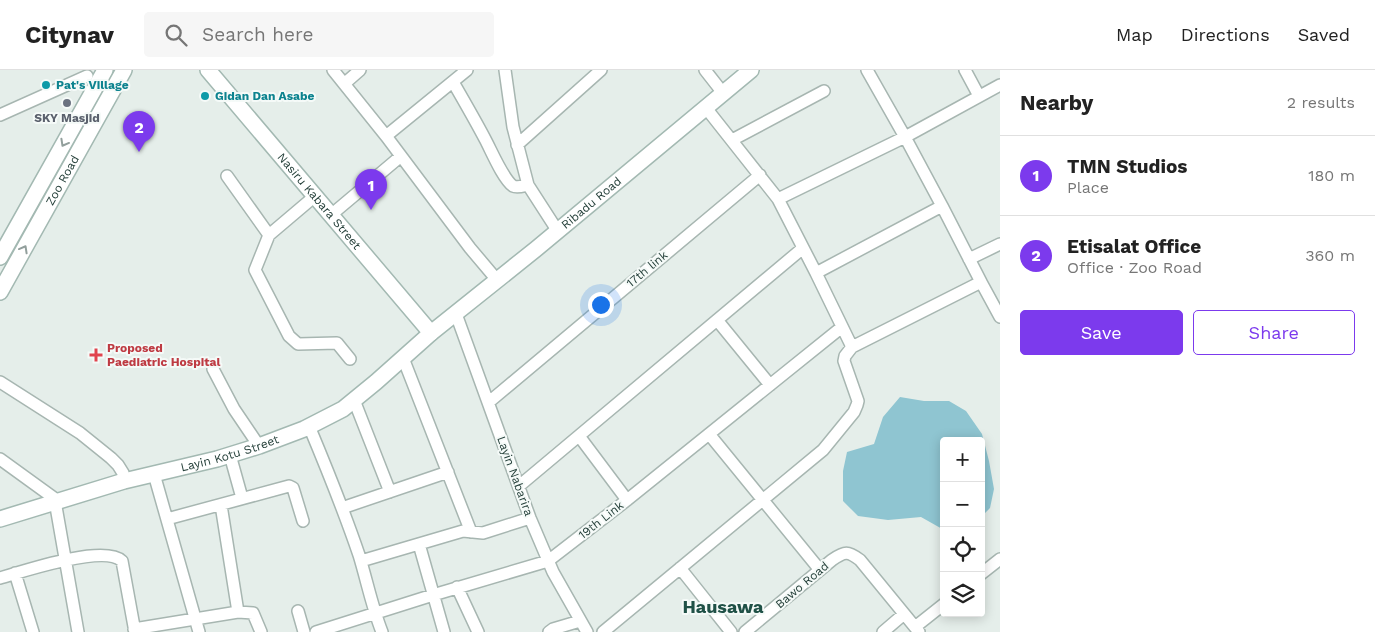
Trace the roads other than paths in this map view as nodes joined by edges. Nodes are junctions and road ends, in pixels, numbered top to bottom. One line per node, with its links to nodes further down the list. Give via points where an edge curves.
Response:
1 (105, 70): 13 (street, Zoo Road)
2 (124, 70): 20 (street, Zoo Road)
3 (208, 70): 31 (street, Nasiru Kabara Street)
4 (333, 70): 15 (street)
5 (360, 70): 15 (street)
6 (467, 70): 14 (street)
7 (505, 70): 26 (street)
8 (601, 70): 26 (street)
9 (705, 70): 18 (street)
10 (751, 70): 18 (street, Ribadu Road)
11 (867, 70): 24 (street)
12 (965, 70): 19 (street)
13 (88, 79): 20 (street); 22 (street); 39 (street, Zoo Road, one-way to 39)
14 (453, 82): 23 (street); 30 (street, via 510,182 517,187)
15 (344, 84): 23 (street)
16 (1000, 85): 19 (street)
17 (824, 91): 25 (street)
18 (723, 93): 21 (street, Ribadu Road)
19 (979, 96): 24 (street)
20 (107, 100): 44 (street, Zoo Road, one-way to 20)
21 (706, 108): 25 (street); 35 (street, Ribadu Road)
22 (0, 115)
23 (386, 136): 27 (street)
24 (905, 137): 32 (street); 33 (street)
25 (732, 140): 28 (street)
26 (517, 145): 30 (street)
27 (401, 156): 34 (street); 42 (street)
28 (760, 174): 32 (street); 57 (street, 17th link)
29 (227, 176): 36 (street)
30 (528, 185): 35 (street)
31 (315, 196): 34 (street, Nasiru Kabara Street); 36 (street)
32 (778, 199): 38 (street)
33 (942, 206): 40 (street); 41 (street)
34 (331, 215): 49 (street, Nasiru Kabara Street)
35 (557, 230): 42 (street, Ribadu Road)
36 (269, 235): 52 (street, via 255,270 289,336 298,344 337,343)
37 (1000, 244): 40 (street)
38 (803, 248): 41 (street); 47 (street)
39 (0, 257)
40 (969, 259): 43 (street)
41 (816, 273): 48 (street)
42 (497, 280): 45 (street, Ribadu Road)
43 (981, 282): 46 (street); 50 (street)
44 (0, 292)
45 (456, 314): 49 (street, Ribadu Road); 57 (street, Layin Nabarira)
46 (1000, 318)
47 (717, 320): 55 (street); 60 (street)
48 (842, 327): 50 (street); 55 (street, 19th Link)
49 (431, 333): 51 (street, Layin Kotu Street)
50 (852, 346): 71 (street, via 844,360 858,401 854,412 823,450)
51 (403, 358): 56 (street, Layin Kotu Street); 64 (street)
52 (350, 359)
53 (213, 368): 61 (street, via 234,409)
54 (0, 382): 66 (street, via 80,433 118,465)
55 (770, 385): 59 (street, 19th Link)
56 (354, 400): 58 (street, Layin Kotu Street); 68 (street)
57 (489, 402): 67 (street, Layin Nabarira)
58 (309, 426): 61 (street, Layin Kotu Street); 74 (street)
59 (709, 434): 70 (street, 19th Link); 71 (street)
60 (578, 436): 67 (street); 70 (street)
61 (259, 446): 62 (street, Layin Kotu Street)
62 (230, 455): 65 (street, Layin Kotu Street); 69 (street)
63 (0, 459): 72 (street)
64 (448, 472): 68 (street); 79 (street)
65 (154, 474): 66 (street, Layin Kotu Street); 77 (street)
66 (124, 481): 72 (street, Layin Kotu Street)
67 (518, 486): 75 (street, Layin Nabarira)
68 (390, 492): 74 (street)
69 (242, 498): 73 (street); 78 (street, via 291,486)
70 (627, 500): 83 (street, 19th Link)
71 (763, 500): 85 (street); 86 (street)
72 (57, 501): 76 (street, Layin Kotu Street); 82 (street)
73 (221, 504): 77 (street); 93 (street)
74 (342, 508): 84 (street)
75 (530, 518): 79 (street, via 483,532); 83 (street, Layin Nabarira)
76 (0, 519)
77 (167, 519): 97 (street)
78 (303, 521)
79 (471, 532): 80 (street)
80 (419, 544): 84 (street); 91 (street)
81 (1000, 558): 87 (street)
82 (65, 559): 88 (street); 100 (street, via 101,556 118,557 122,561); 103 (street)
83 (548, 561): 90 (street, 19th Link); 98 (street, Layin Nabarira)
84 (361, 562): 95 (street)
85 (680, 568): 112 (street); 113 (street)
86 (820, 570): 96 (street, Bawo Road, via 841,554 850,553 860,560); 114 (street, Bawo Road)
87 (983, 572)
88 (15, 574): 89 (street); 102 (street)
89 (0, 578)
90 (457, 588): 91 (street, 19th Link); 109 (street)
91 (433, 595): 95 (street, 19th Link); 108 (street)
92 (940, 608): 99 (street)
93 (238, 612): 97 (street); 105 (street, via 253,613)
94 (298, 612): 106 (street)
95 (374, 614): 101 (street, 19th Link); 107 (street)
96 (904, 614): 99 (street, Bawo Road); 115 (street)
97 (195, 619): 100 (street); 104 (street)
98 (580, 621): 110 (street); 111 (street, Layin Nabarira)
99 (917, 630)
100 (134, 631)
101 (320, 631)
102 (33, 632)
103 (78, 632)
104 (198, 632)
105 (261, 632)
106 (304, 632)
107 (382, 632)
108 (444, 632)
109 (478, 632)
110 (549, 632)
111 (587, 632)
112 (603, 632)
113 (731, 632)
114 (745, 632)
115 (883, 632)

